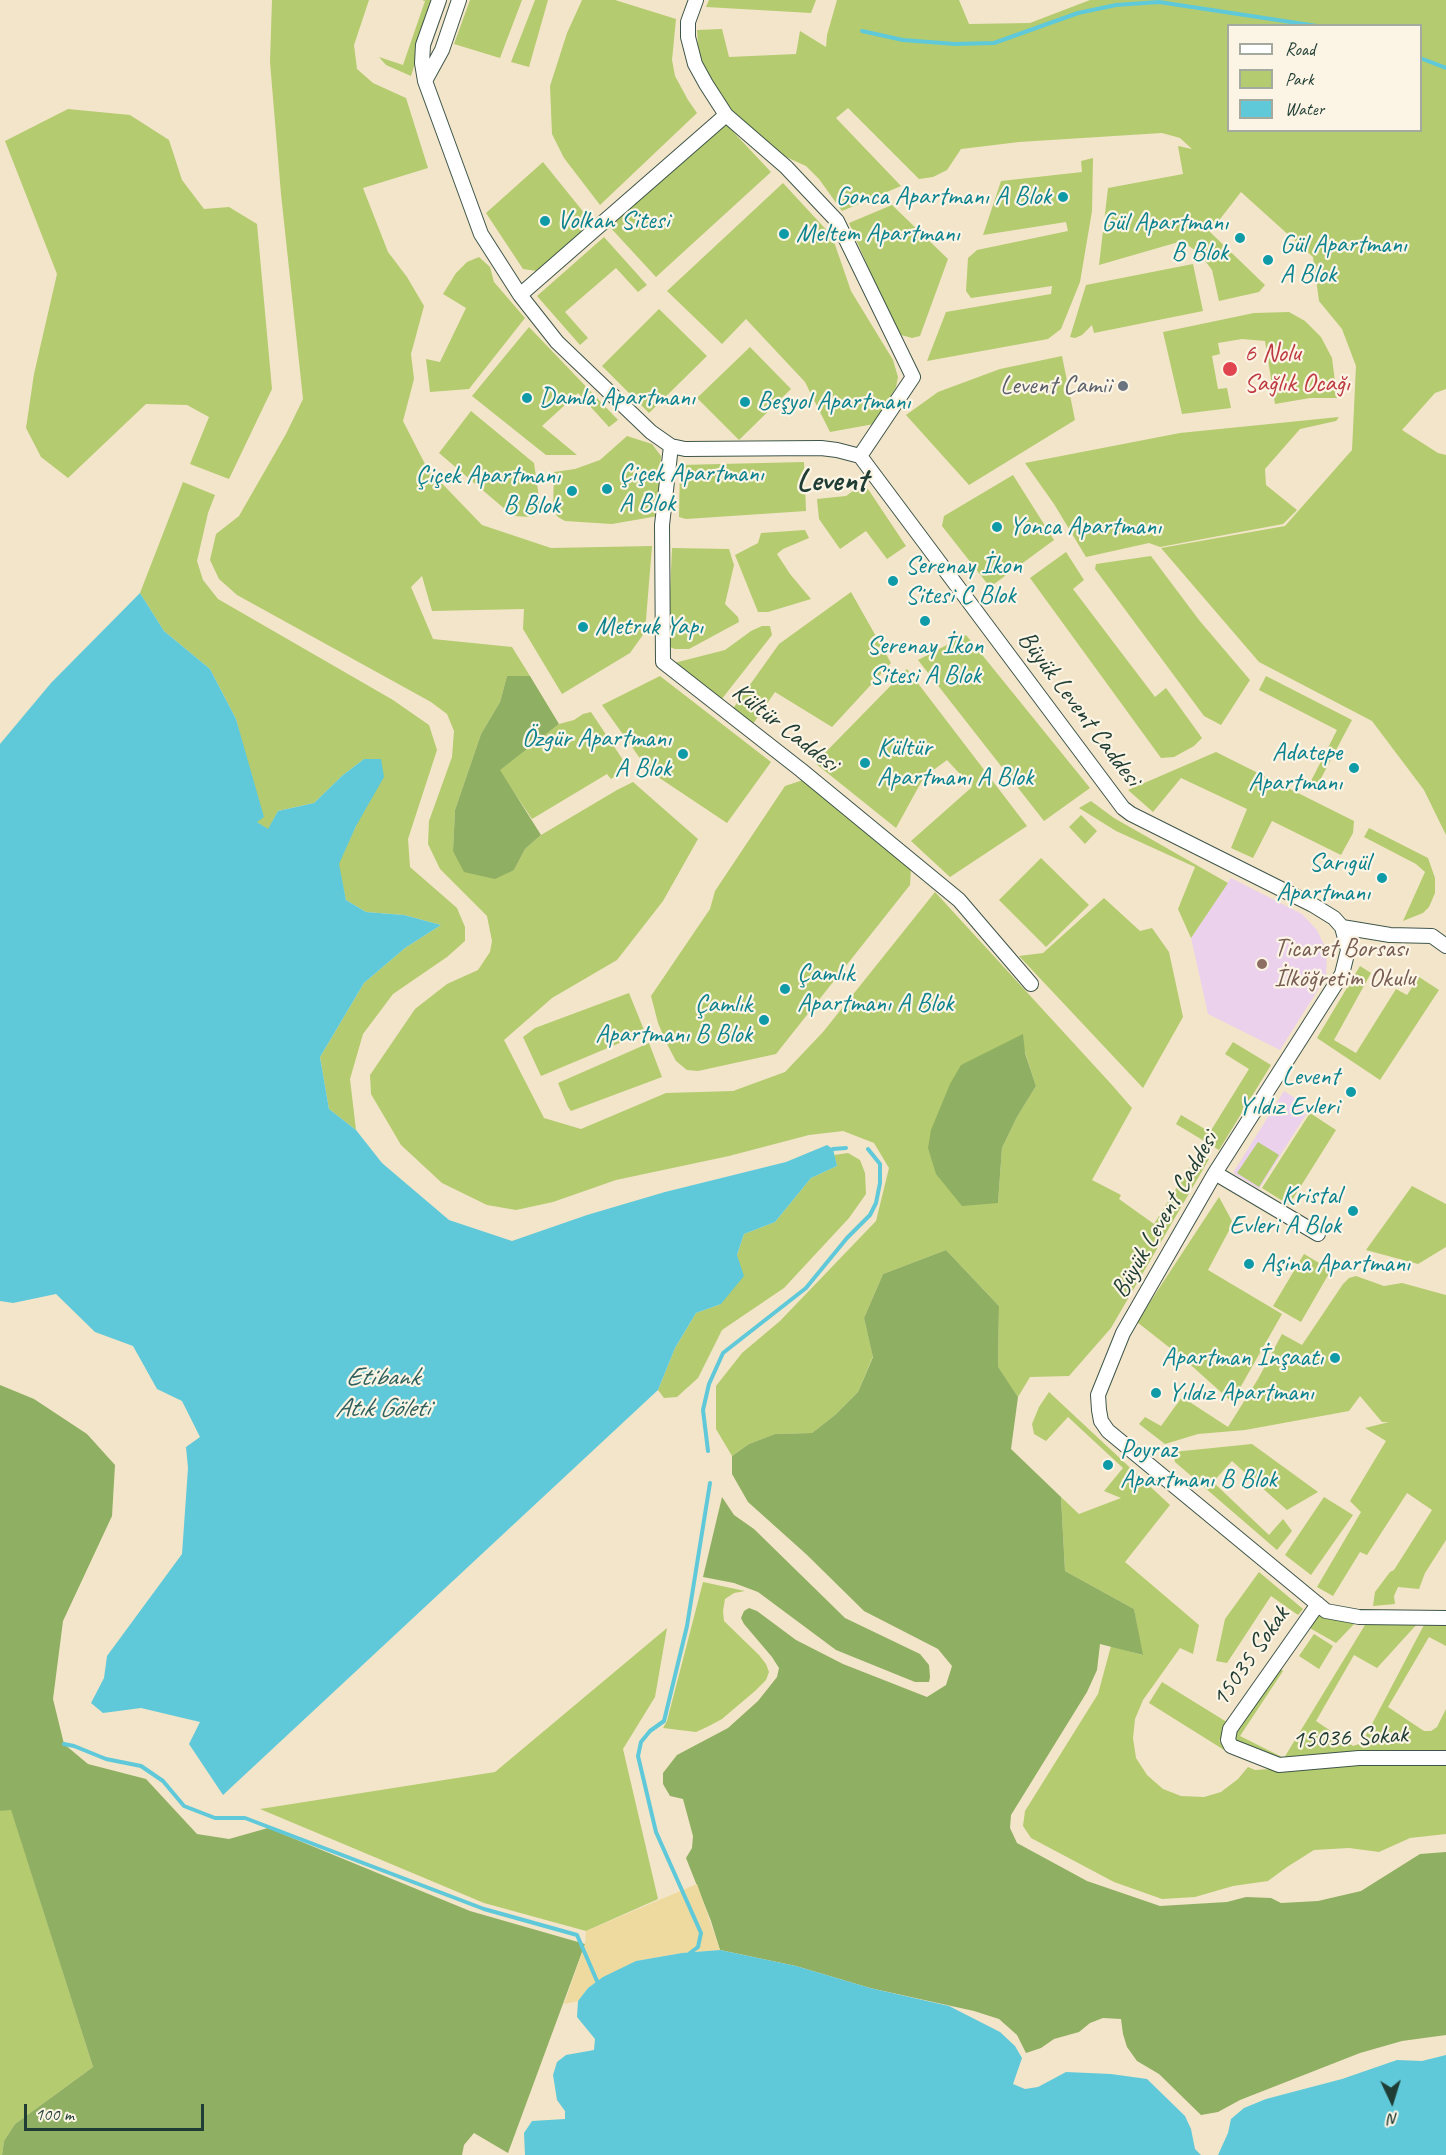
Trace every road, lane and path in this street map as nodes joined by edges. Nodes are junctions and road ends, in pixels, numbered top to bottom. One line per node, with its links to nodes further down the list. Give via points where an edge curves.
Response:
1 (439, 0): 4 (street, via 423,45)
2 (459, 0): 4 (street, via 442,50)
3 (696, 0): 5 (street, via 688,22 691,51 700,74)
4 (425, 81): 6 (street, via 481,234)
5 (726, 115): 6 (street); 8 (street, via 786,167 837,220 913,377)
6 (520, 295): 7 (street, via 556,342 651,432)
7 (671, 446): 8 (street, via 821,448); 11 (street, Kültür Caddesi, via 662,525 663,662 959,900)
8 (860, 456): 9 (street, Büyük Levent Caddesi, via 1123,808 1313,905)
9 (1342, 927): 10 (street, via 1390,935 1432,936); 12 (street, Büyük Levent Caddesi, via 1348,950 1342,974)
10 (1446, 946)
11 (1031, 984)
12 (1215, 1173): 13 (street); 14 (street, Büyük Levent Caddesi, via 1123,1333 1100,1389 1101,1421 1108,1431)
13 (1318, 1234)
14 (1318, 1604): 15 (street, Büyük Levent Caddesi, via 1326,1611 1359,1617); 16 (street, 15035 Sokak, via 1230,1729)
15 (1446, 1618)
16 (1228, 1740): 17 (street, 15036 Sokak, via 1231,1746 1280,1765 1359,1758)
17 (1446, 1758)

